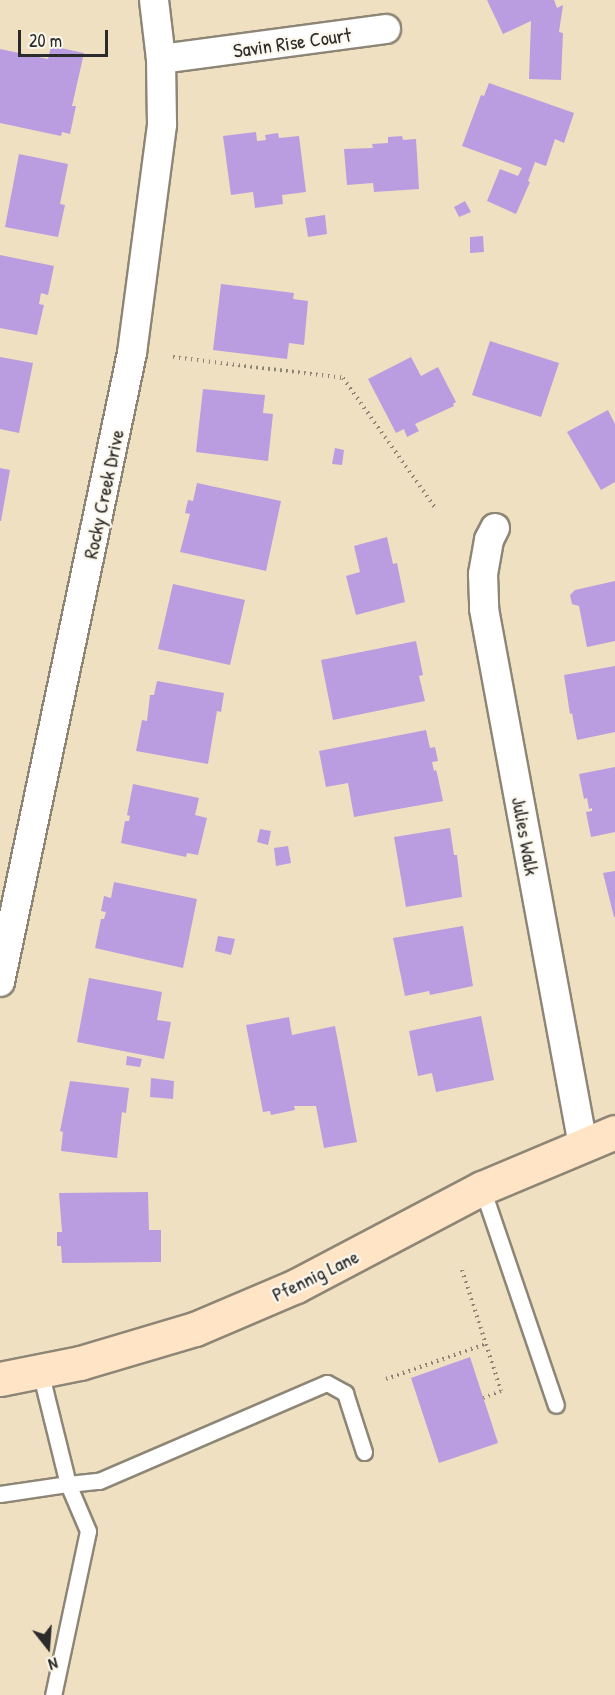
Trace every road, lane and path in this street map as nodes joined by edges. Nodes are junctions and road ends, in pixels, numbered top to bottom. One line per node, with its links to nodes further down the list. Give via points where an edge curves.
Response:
1 (154, 0): 3 (street, Rocky Creek Drive)
2 (386, 29): 3 (street, Savin Rise Court)
3 (161, 59): 7 (street, Rocky Creek Drive, via 162,124 132,353)
4 (173, 357): 5 (path, via 343,378)
5 (436, 509)
6 (495, 528): 9 (street, Julies Walk, via 483,574 484,609)
7 (0, 982)
8 (615, 1132): 9 (street, Pfennig Lane)
9 (583, 1145): 10 (street, Pfennig Lane)
10 (482, 1188): 13 (street, Pfennig Lane, via 296,1286 195,1329); 17 (lane)
11 (462, 1270): 12 (path)
12 (486, 1344): 15 (path); 16 (path, via 501,1391)
13 (40, 1371): 14 (street, Pfennig Lane); 19 (lane)
14 (0, 1379)
15 (386, 1379)
16 (483, 1398)
17 (556, 1405)
18 (364, 1452): 19 (lane, via 345,1393 327,1383 99,1481)
19 (68, 1484): 20 (lane); 21 (lane, via 88,1531)
20 (0, 1494)
21 (53, 1695)

